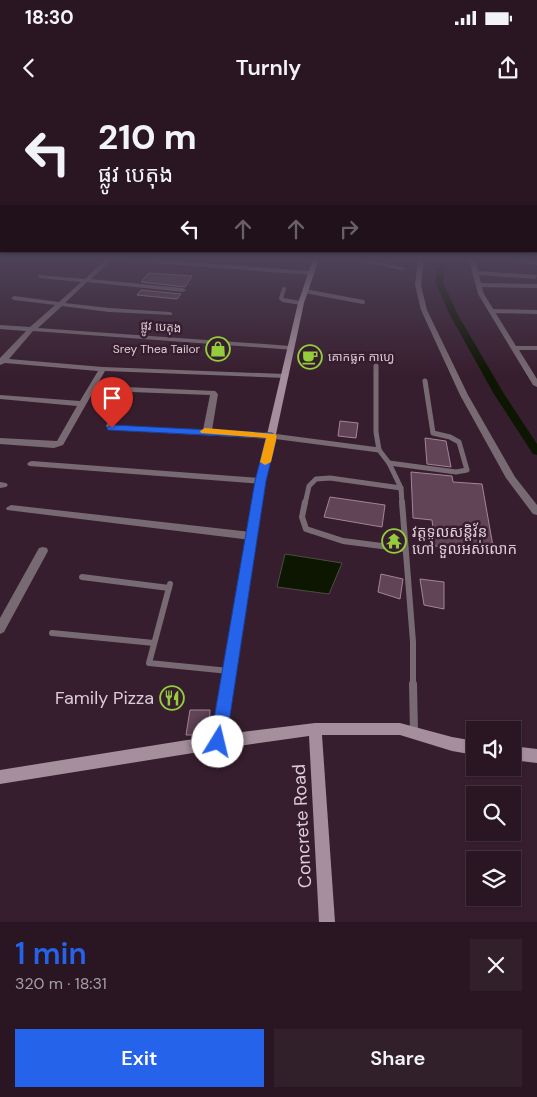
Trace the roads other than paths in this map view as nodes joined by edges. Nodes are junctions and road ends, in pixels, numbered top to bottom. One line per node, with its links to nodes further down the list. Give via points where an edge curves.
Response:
1 (68, 297): 10 (street)
2 (281, 297): 8 (lane)
3 (303, 297): 8 (street)
4 (339, 297): 9 (lane)
5 (419, 297): 36 (street, via 464,395 511,478)
6 (483, 297): 11 (street)
7 (14, 298): 10 (street)
8 (301, 302): 16 (street)
9 (363, 302)
10 (61, 304): 13 (street); 15 (street)
11 (491, 311): 12 (lane); 17 (street)
12 (537, 312)
13 (170, 314)
14 (0, 328): 15 (street, ផ្លូវ បេតុង)
15 (30, 330): 16 (street, ផ្លូវ បេតុង); 19 (street)
16 (291, 348): 22 (street)
17 (514, 348): 18 (street); 24 (street)
18 (537, 348)
19 (1, 362): 21 (street)
20 (376, 366): 30 (lane, via 376,432)
21 (103, 368): 22 (street); 26 (street)
22 (285, 376): 28 (street)
23 (425, 381): 31 (lane, via 433,433 459,442 466,470 456,472)
24 (537, 385)
25 (0, 397): 26 (street)
26 (83, 404): 29 (street, via 57,444)
27 (207, 432): 27 (street, via 110,427 130,388 214,393); 28 (street)
28 (272, 436): 30 (lane); 33 (street)
29 (0, 441)
30 (380, 450): 31 (lane)
31 (389, 463): 34 (lane)
32 (32, 464): 33 (street)
33 (261, 481): 37 (street)
34 (401, 488): 38 (lane); 38 (lane, via 316,479 309,486 302,517 306,529 326,538)
35 (11, 508): 37 (street)
36 (537, 512)
37 (252, 536): 44 (street)
38 (405, 549): 46 (lane, via 413,642)
39 (43, 551): 41 (street)
40 (82, 577): 43 (lane, via 170,586)
41 (0, 628)
42 (52, 633): 43 (lane)
43 (154, 643): 44 (lane, via 149,663)
44 (229, 671): 47 (street)
45 (315, 729): 46 (street, via 400,729); 47 (street); 52 (street, Concrete Road)
46 (414, 732): 48 (street)
47 (218, 742): 51 (street)
48 (466, 746)
49 (521, 755): 50 (street)
50 (537, 756)
51 (0, 777)
52 (327, 922)

